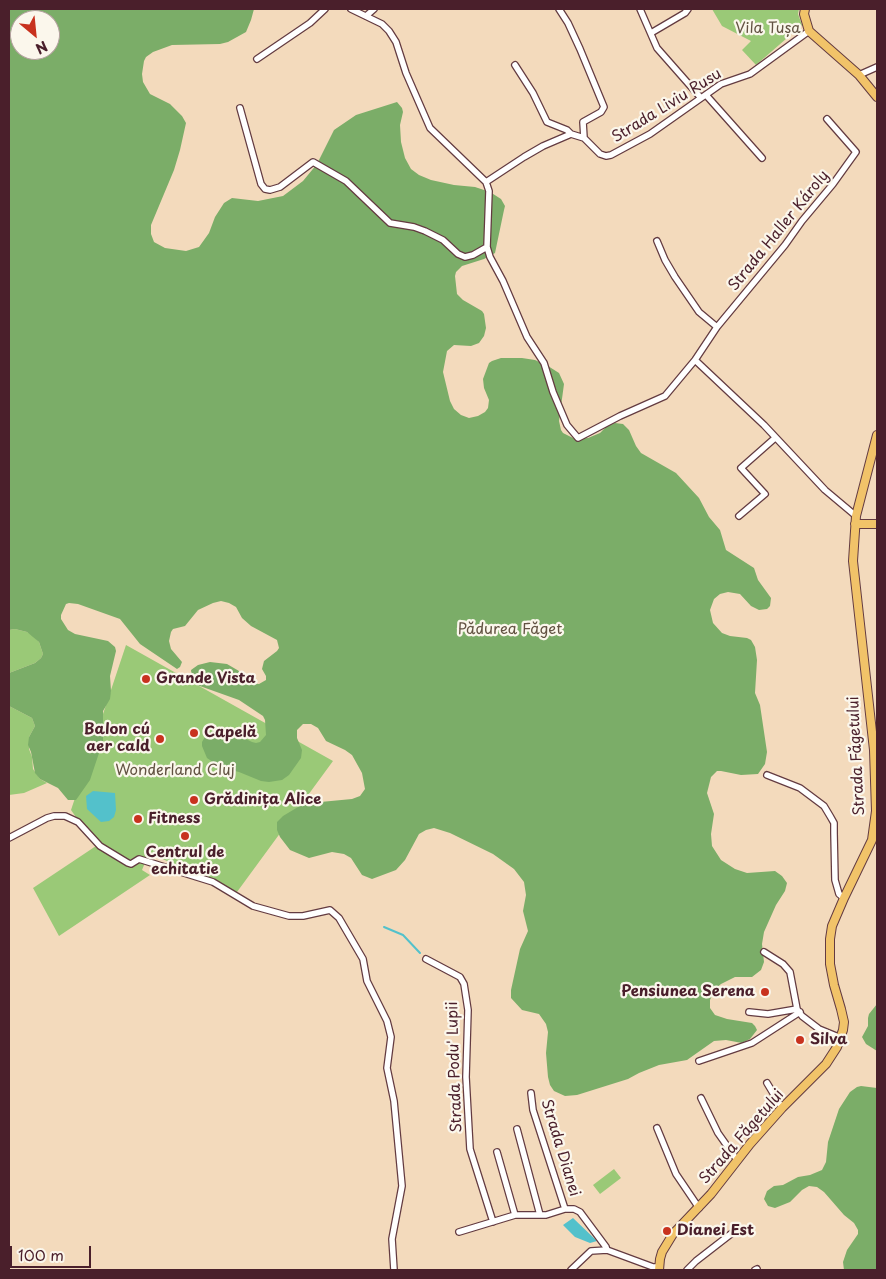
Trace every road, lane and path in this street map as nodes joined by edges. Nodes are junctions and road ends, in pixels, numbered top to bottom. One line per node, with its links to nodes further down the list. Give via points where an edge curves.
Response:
1 (325, 9): 11 (street)
2 (352, 9): 8 (street)
3 (374, 9): 8 (street)
4 (559, 9): 20 (street, via 604,107 584,122)
5 (640, 9): 10 (street)
6 (688, 9): 10 (street)
7 (805, 9): 9 (main road)
8 (366, 16): 22 (street, via 382,24 396,42 430,128)
9 (809, 30): 14 (main road); 15 (street, Strada Liviu Rusu, via 750,74 721,84)
10 (651, 33): 15 (street, via 657,48)
11 (257, 60)
12 (515, 65): 19 (street, Strada Liviu Rusu, via 546,122)
13 (877, 67): 14 (street)
14 (859, 75): 16 (main road)
15 (704, 96): 20 (street, Strada Liviu Rusu, via 650,134 610,155 600,154); 21 (street)
16 (877, 96)
17 (240, 108): 24 (street, via 261,184 266,189 280,187 313,162 346,181 390,223 425,231 465,257)
18 (827, 119): 25 (street, Strada Haller Károly, via 856,152)
19 (571, 134): 20 (street, Strada Liviu Rusu); 22 (street, via 536,150)
20 (584, 138)
21 (762, 158)
22 (486, 182): 24 (street, via 489,191)
23 (657, 241): 25 (street, via 694,305)
24 (487, 247): 26 (street, Strada Haller Károly, via 527,337 544,363 567,425 578,438 665,396)
25 (717, 327): 26 (street, Strada Haller Károly)
26 (695, 360): 28 (street)
27 (877, 435): 30 (main road, Strada Făgetului)
28 (775, 438): 29 (street, via 740,468 765,494); 30 (street)
29 (739, 516)
30 (856, 520): 31 (main road); 32 (main road, Strada Făgetului, via 854,577)
31 (877, 524)
32 (874, 715): 35 (main road, Strada Făgetului, via 876,794 873,832)
33 (766, 775): 35 (street, via 800,788 824,806 834,823 835,880 839,894)
34 (9, 838): 59 (street, via 47,818 64,816 78,822 100,846 128,863 139,859 213,882 253,906 289,916 330,910 339,918 363,959 367,981 387,1021 391,1037 387,1068 394,1101 402,1186 392,1239)
35 (844, 898): 40 (main road, Strada Făgetului, via 830,939 830,964 844,1022)
36 (764, 952): 38 (street, via 790,972)
37 (426, 958): 54 (street, Strada Podu' Lupii, via 460,978 464,984 468,1010 466,1077 470,1149)
38 (798, 1011): 39 (street); 40 (street, via 819,1028); 41 (street, via 752,1043)
39 (749, 1012)
40 (841, 1038): 45 (main road, Strada Făgetului, via 826,1064)
41 (699, 1061)
42 (767, 1083): 45 (street)
43 (531, 1093): 51 (street, Strada Dianei, via 533,1110)
44 (701, 1098): 49 (street, via 718,1133)
45 (782, 1108): 49 (main road, Strada Făgetului)
46 (657, 1128): 50 (street, via 673,1169)
47 (517, 1129): 52 (street)
48 (497, 1152): 53 (street)
49 (737, 1160): 50 (main road, Strada Făgetului)
50 (699, 1208): 58 (main road, Strada Făgetului, via 673,1234 662,1252)
51 (566, 1209): 52 (street, Strada Dianei); 57 (street, Strada Dianei, via 580,1212)
52 (540, 1214): 53 (street, Strada Dianei)
53 (515, 1215): 54 (street, Strada Dianei)
54 (493, 1222): 56 (street, Strada Dianei)
55 (736, 1230): 61 (street)
56 (459, 1232)
57 (607, 1250): 58 (street); 60 (street, via 591,1251)
58 (659, 1269)
59 (394, 1270)
60 (571, 1270)
61 (687, 1270)

